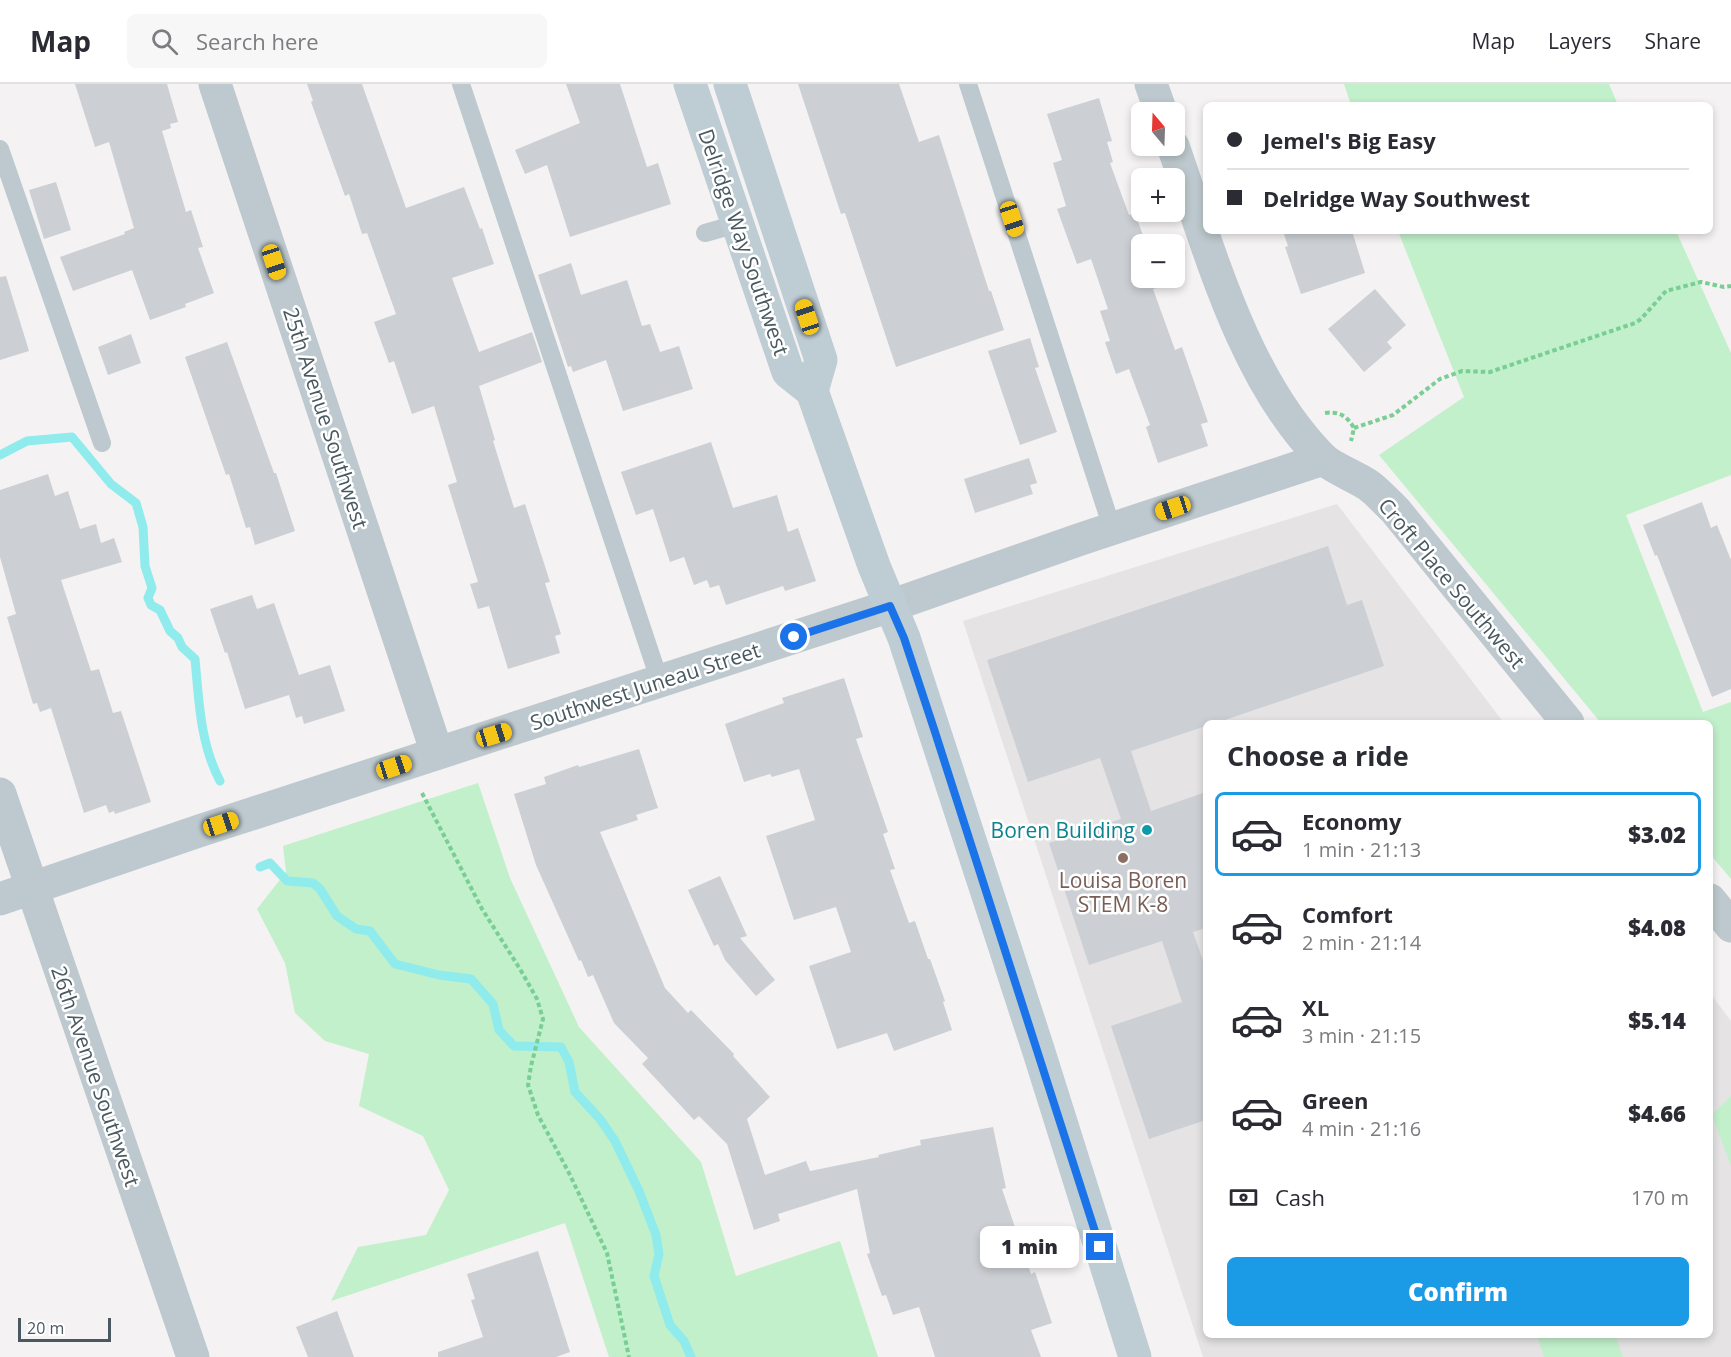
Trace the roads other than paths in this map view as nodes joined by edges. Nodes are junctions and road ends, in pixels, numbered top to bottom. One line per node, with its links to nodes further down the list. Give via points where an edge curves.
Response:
1 (215, 84): 21 (street, 25th Avenue Southwest)
2 (460, 84): 19 (lane)
3 (690, 84): 10 (main road, Delridge Way Southwest)
4 (730, 84): 14 (main road, Delridge Way Southwest, via 821,360)
5 (968, 84): 17 (lane)
6 (1151, 84): 7 (street)
7 (1157, 102)
8 (0, 149): 15 (lane)
9 (1177, 156): 11 (street)
10 (737, 224): 12 (lane); 14 (main road, Delridge Way Southwest, via 788,372)
11 (1203, 231)
12 (705, 233)
13 (1204, 234): 16 (street, via 1228,301 1266,383 1286,414)
14 (812, 391): 18 (main road)
15 (102, 443)
16 (1334, 454): 17 (street, Southwest Juneau Street); 20 (street, Croft Place Southwest, via 1395,510)
17 (1112, 528): 18 (street, Southwest Juneau Street)
18 (890, 606): 19 (street, Southwest Juneau Street); 28 (main road, via 939,742)
19 (660, 682): 21 (street, Southwest Juneau Street)
20 (1566, 720)
21 (437, 753): 23 (street, Southwest Juneau Street)
22 (0, 794): 23 (street, 26th Avenue Southwest)
23 (32, 888): 24 (street, Southwest Juneau Street); 27 (street, 26th Avenue Southwest)
24 (0, 899)
25 (1713, 904): 26 (street)
26 (1731, 926)
27 (193, 1357)
28 (1135, 1357)

